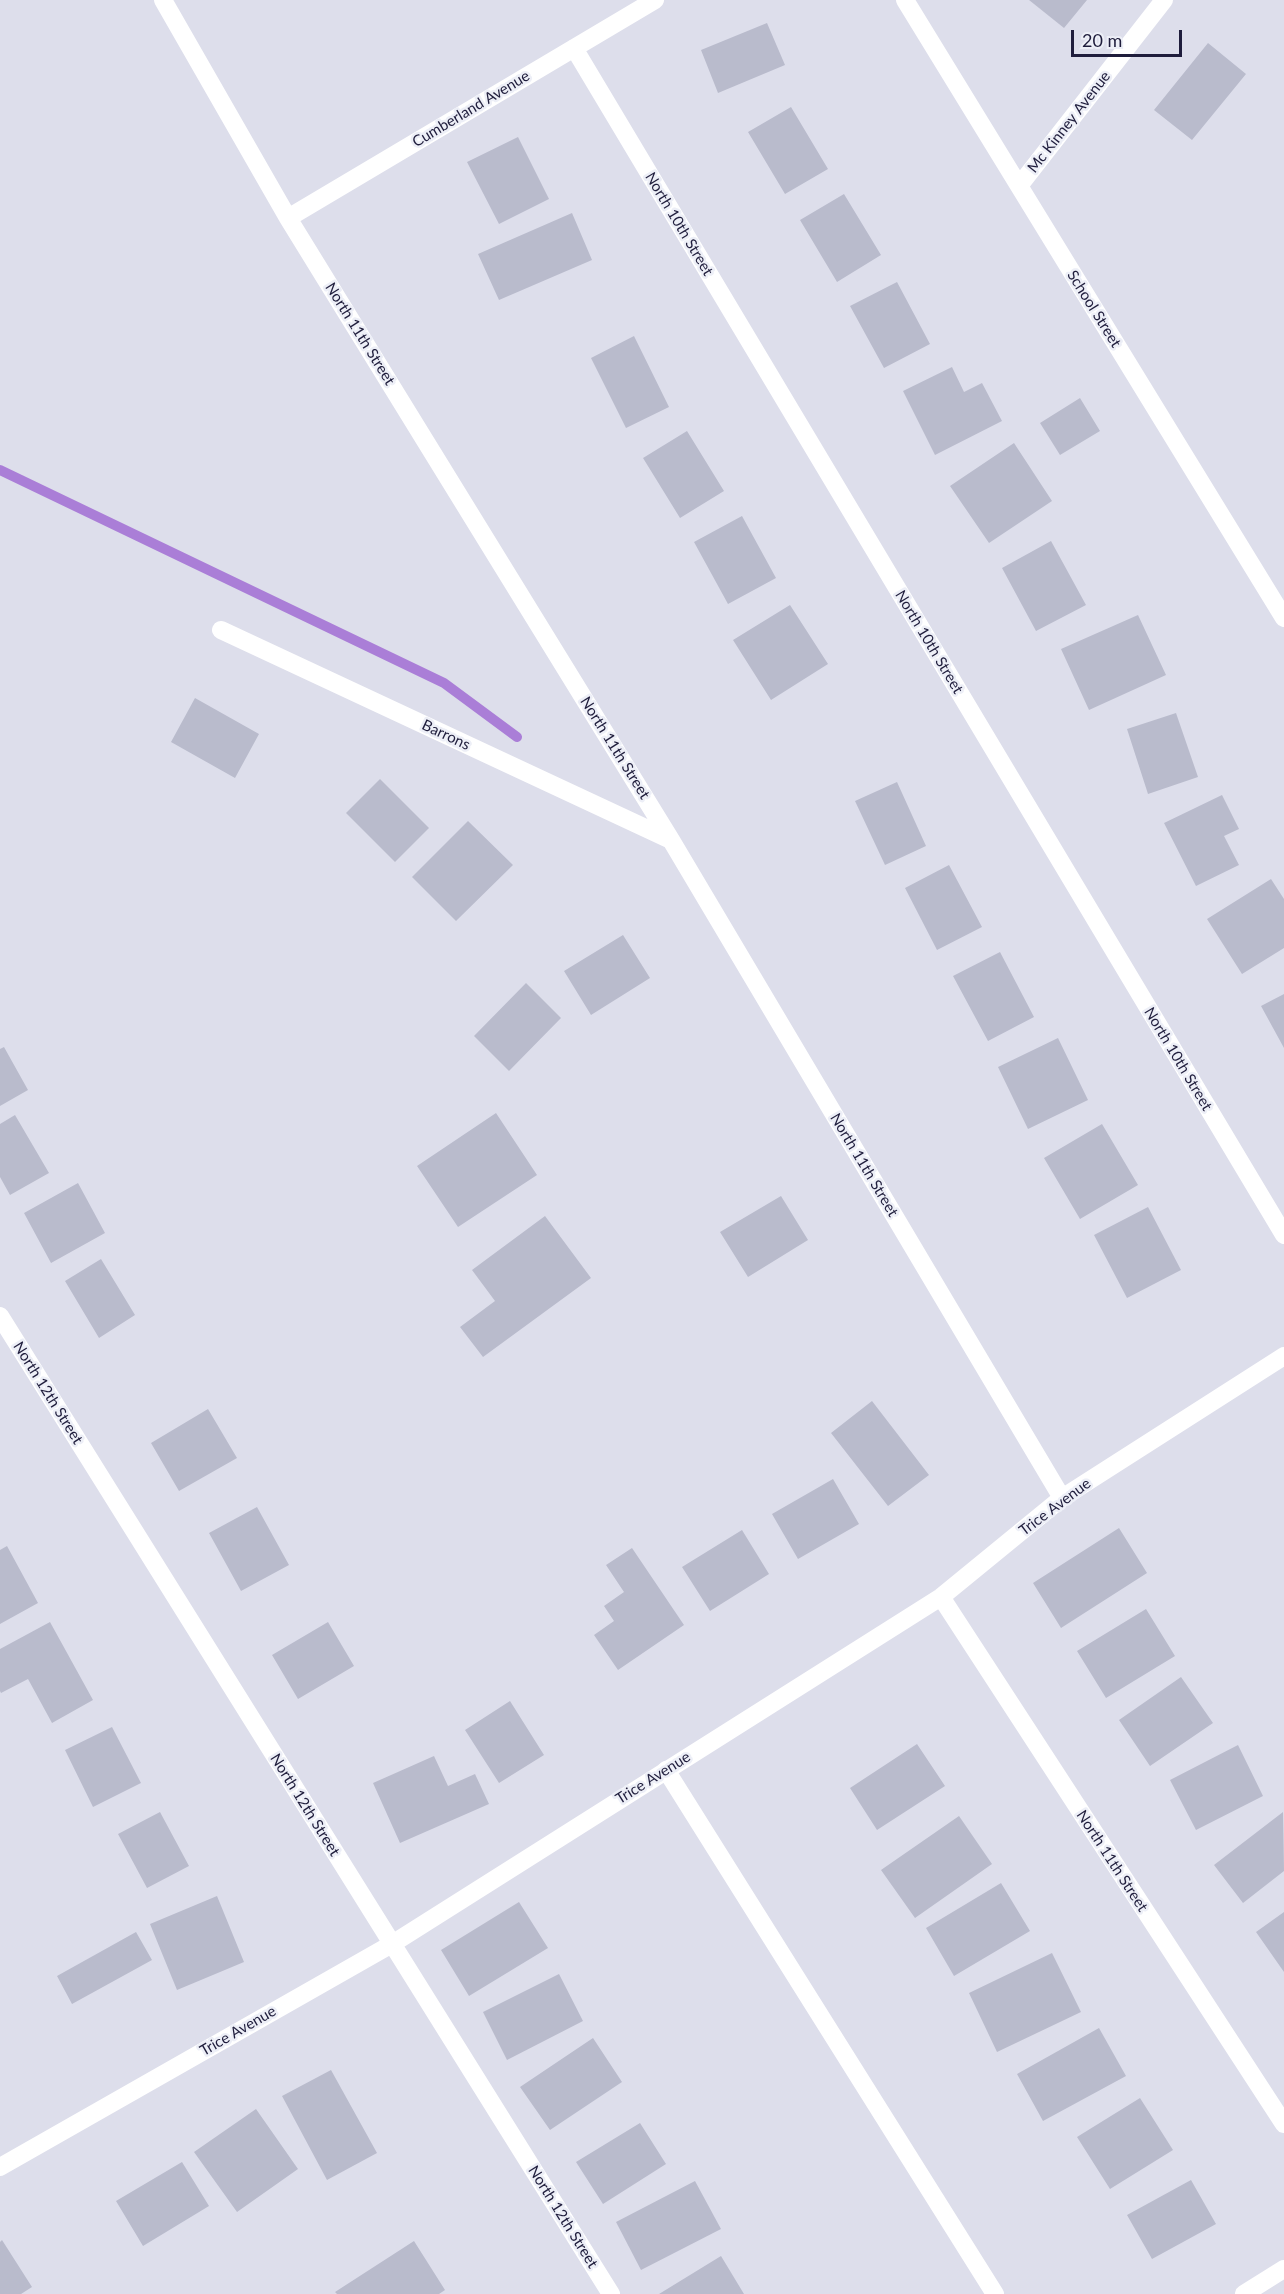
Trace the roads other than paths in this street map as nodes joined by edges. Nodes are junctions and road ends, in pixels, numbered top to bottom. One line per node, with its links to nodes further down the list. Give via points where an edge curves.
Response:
1 (163, 0): 7 (street, North 11th Street)
2 (655, 0): 5 (street, Cumberland Avenue)
3 (905, 0): 6 (street, School Street)
4 (1164, 0): 6 (street, Mc Kinney Avenue)
5 (574, 48): 7 (street, Cumberland Avenue); 11 (street, North 10th Street)
6 (1019, 186): 8 (street, School Street)
7 (288, 218): 10 (street, North 11th Street)
8 (1284, 618)
9 (221, 630): 10 (street, Barrons)
10 (671, 840): 14 (street, North 11th Street)
11 (1284, 1235)
12 (0, 1316): 17 (street, North 12th Street)
13 (1284, 1356): 14 (street, Trice Avenue)
14 (1062, 1498): 15 (street, Trice Avenue)
15 (941, 1597): 16 (street, Trice Avenue); 18 (street, North 11th Street)
16 (666, 1770): 17 (street, Trice Avenue); 22 (street)
17 (392, 1944): 19 (street, Trice Avenue); 21 (street, North 12th Street)
18 (1284, 2124)
19 (0, 2167)
20 (1284, 2269): 23 (street)
21 (611, 2294)
22 (995, 2294)
23 (1244, 2294)

